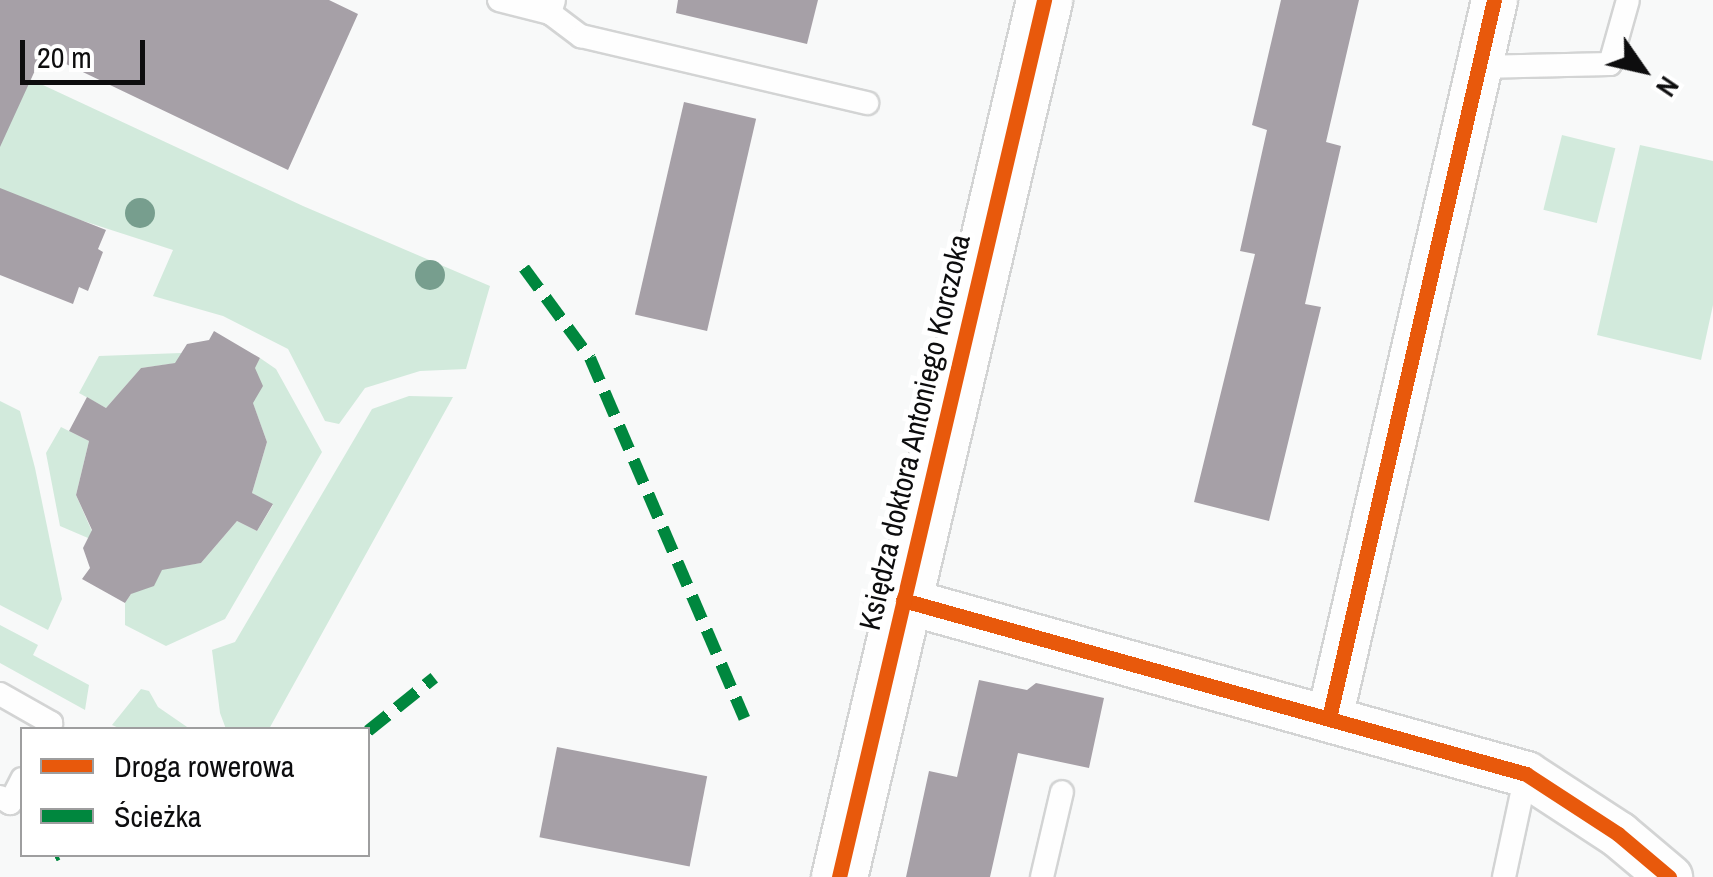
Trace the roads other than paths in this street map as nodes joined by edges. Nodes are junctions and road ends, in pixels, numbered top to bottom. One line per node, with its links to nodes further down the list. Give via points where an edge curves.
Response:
1 (499, 0): 5 (lane)
2 (1044, 0): 8 (street, Księdza doktora Antoniego Korczoka)
3 (1494, 0): 6 (street)
4 (1628, 0): 6 (lane, via 1610,64)
5 (552, 7): 7 (lane, via 581,36)
6 (1479, 67): 10 (street)
7 (867, 103)
8 (903, 600): 10 (street); 16 (street, Księdza doktora Antoniego Korczoka)
9 (0, 694): 11 (lane)
10 (1328, 718): 12 (street)
11 (50, 727)
12 (1526, 774): 18 (lane); 19 (street, via 1618,834)
13 (20, 783): 15 (lane, via 10,803)
14 (1062, 792): 17 (lane)
15 (0, 798)
16 (839, 877)
17 (1042, 877)
18 (1504, 877)
19 (1668, 877)

